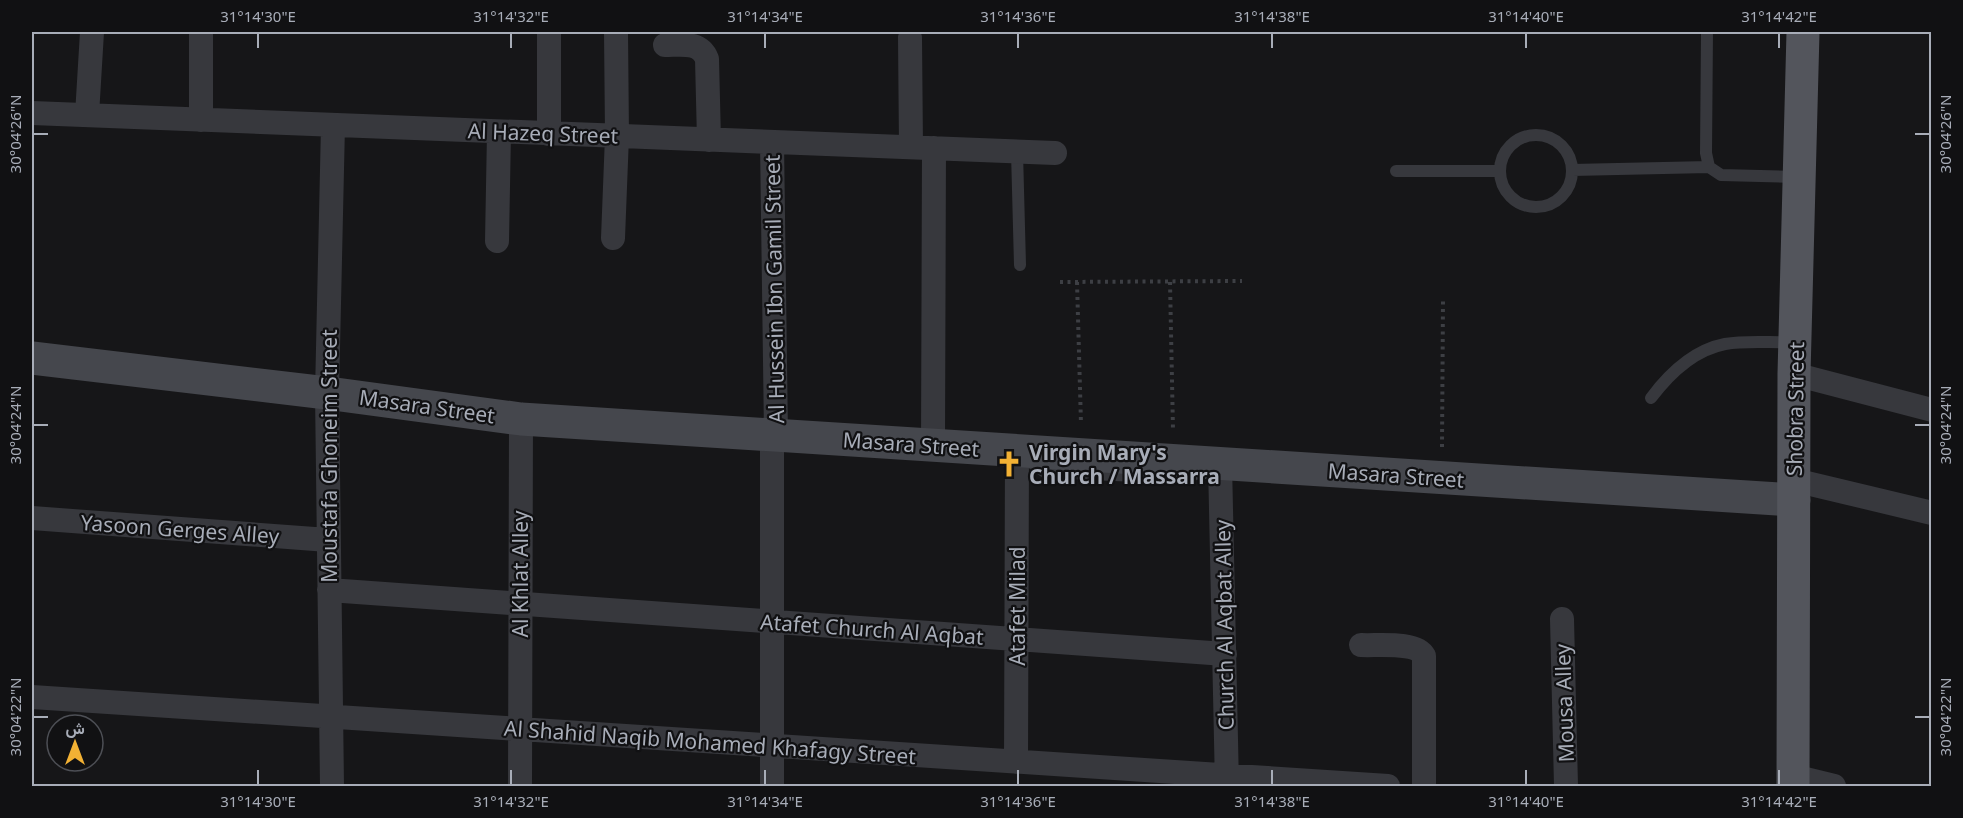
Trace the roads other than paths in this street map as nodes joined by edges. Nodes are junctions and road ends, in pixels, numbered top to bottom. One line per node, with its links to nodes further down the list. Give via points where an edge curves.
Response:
1 (92, 32): 10 (street)
2 (201, 32): 11 (street)
3 (549, 32): 14 (street)
4 (616, 32): 15 (street)
5 (1707, 32): 22 (lane)
6 (1803, 32): 26 (main road, Shobra Street)
7 (910, 38): 18 (street)
8 (665, 45): 16 (street, via 697,46 704,50)
9 (32, 113): 10 (street, Al Hazeq Street)
10 (87, 115): 11 (street, Al Hazeq Street)
11 (201, 120): 12 (street, Al Hazeq Street)
12 (333, 125): 13 (street, Al Hazeq Street); 33 (street, Moustafa Ghoneim Street)
13 (499, 132): 14 (street, Al Hazeq Street); 28 (street)
14 (549, 134): 15 (street, Al Hazeq Street)
15 (617, 136): 16 (street, Al Hazeq Street); 27 (street)
16 (709, 140): 17 (street, Al Hazeq Street)
17 (772, 142): 18 (street, Al Hazeq Street); 37 (street, Al Hussein Ibn Gamil Street)
18 (910, 147): 19 (street, Al Hazeq Street)
19 (934, 148): 20 (street, Al Hazeq Street); 38 (street)
20 (1017, 152): 21 (street, Al Hazeq Street); 29 (lane)
21 (1055, 153)
22 (1709, 167): 23 (lane); 26 (lane, via 1721,175)
23 (1572, 170): 25 (lane, via 1565,149 1557,141 1536,134 1514,142 1506,150); 25 (lane, via 1566,192 1547,205 1536,207 1515,200 1507,192)
24 (1396, 171): 25 (lane)
25 (1499, 171)
26 (1799, 177): 30 (main road, Shobra Street)
27 (613, 238)
28 (497, 241)
29 (1020, 265)
30 (1795, 342): 32 (main road, Shobra Street); 34 (lane, via 1724,344 1702,352 1665,380)
31 (32, 358): 33 (street, Masara Street)
32 (1794, 374): 35 (street); 41 (main road, Shobra Street)
33 (327, 393): 36 (street, Masara Street); 44 (street, Moustafa Ghoneim Street)
34 (1652, 398)
35 (1932, 410)
36 (521, 419): 37 (street, Masara Street); 46 (street, Al Khlat Alley)
37 (774, 435): 38 (street, Masara Street); 48 (street, Al Hussein Ibn Gamil Street)
38 (933, 445): 39 (street, Masara Street)
39 (1022, 451): 40 (street, Masara Street); 40 (lane, via 1045,472 1183,478); 49 (street, Atafet Milad)
40 (1213, 463): 41 (street, Masara Street, via 1442,478); 51 (street, Church Al Aqbat Alley)
41 (1794, 490): 42 (street); 58 (main road, Shobra Street)
42 (1932, 513)
43 (32, 518): 44 (street, Yasoon Gerges Alley)
44 (328, 540): 45 (street, Moustafa Ghoneim Street)
45 (329, 590): 46 (street, Atafet Church Al Aqbat); 53 (street, Moustafa Ghoneim Street)
46 (520, 604): 48 (street, Atafet Church Al Aqbat); 54 (street, Al Khlat Alley)
47 (1562, 619): 64 (street, Mousa Alley)
48 (772, 621): 49 (street, Atafet Church Al Aqbat); 55 (street, Al Hussein Ibn Gamil Street)
49 (1017, 639): 51 (street, Atafet Church Al Aqbat); 56 (street, Atafet Milad)
50 (1361, 645): 63 (street, via 1414,647 1424,656)
51 (1225, 654): 57 (street, Church Al Aqbat Alley)
52 (32, 697): 53 (street, Al Shahid Naqib Mohamed Khafagy Street)
53 (331, 717): 54 (street, Al Shahid Naqib Mohamed Khafagy Street); 59 (street, Moustafa Ghoneim Street)
54 (520, 729): 55 (street, Al Shahid Naqib Mohamed Khafagy Street); 60 (street, Al Khlat Alley)
55 (773, 746): 56 (street, Al Shahid Naqib Mohamed Khafagy Street); 61 (street, Al Hussein Ibn Gamil Street)
56 (1016, 762): 57 (street, Al Shahid Naqib Mohamed Khafagy Street)
57 (1227, 781): 62 (street, Al Shahid Naqib Mohamed Khafagy Street)
58 (1793, 781): 65 (street)
59 (332, 786)
60 (520, 786)
61 (772, 786)
62 (1388, 786)
63 (1424, 786)
64 (1566, 786)
65 (1834, 786)

